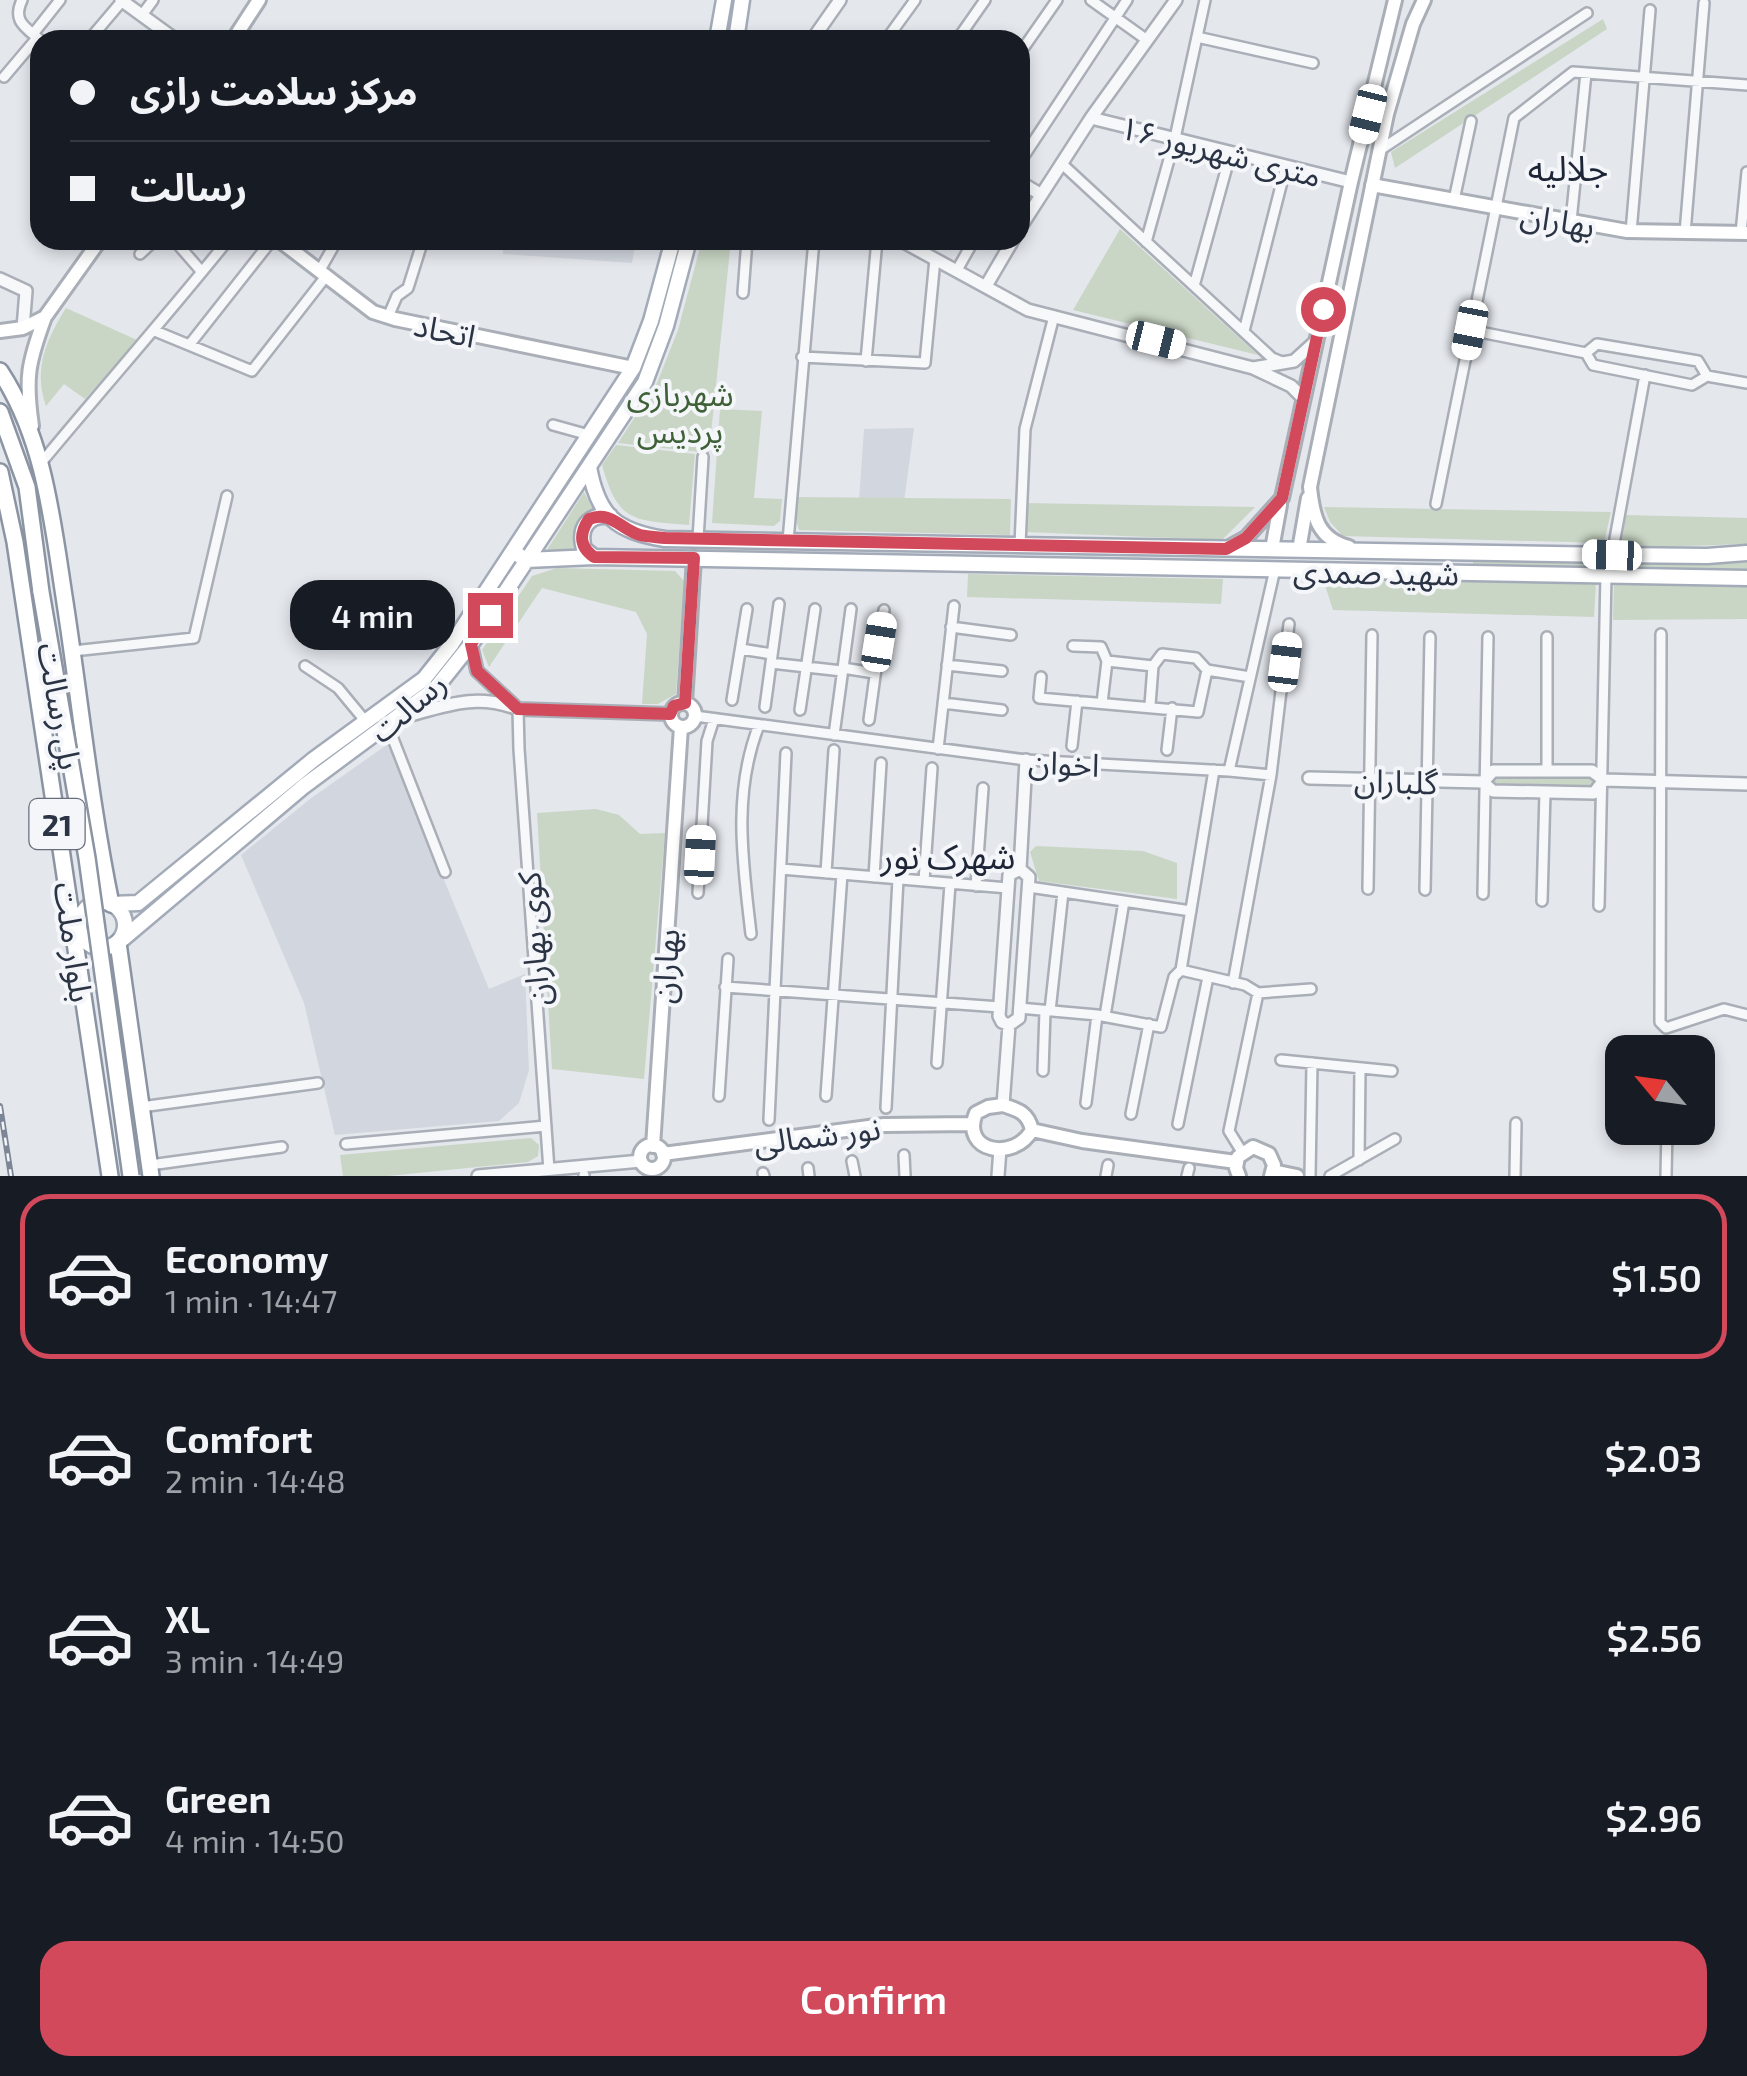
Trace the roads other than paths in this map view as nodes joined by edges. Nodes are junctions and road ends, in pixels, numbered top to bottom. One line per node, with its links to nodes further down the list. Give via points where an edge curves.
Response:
1 (22, 0): 34 (street, via 16,14)
2 (60, 0): 25 (street)
3 (122, 0): 21 (street); 26 (street)
4 (153, 0): 21 (street)
5 (259, 0): 28 (main road)
6 (724, 0): 29 (main road)
7 (742, 0): 30 (main road)
8 (840, 0): 31 (street)
9 (915, 0): 32 (street)
10 (985, 0): 33 (street)
11 (1057, 0): 36 (street)
12 (1091, 0): 22 (street)
13 (1127, 0): 22 (street)
14 (1176, 0): 37 (street)
15 (1205, 0): 35 (street)
16 (1396, 0): 23 (main road)
17 (1424, 0): 24 (main road)
18 (1704, 4): 43 (street)
19 (1650, 10): 42 (street)
20 (1587, 13): 49 (street)
21 (142, 15): 27 (street)
22 (1115, 17): 37 (street); 48 (street)
23 (1391, 18): 24 (main road, via 1401,11); 54 (main road)
24 (1412, 24): 49 (main road)
25 (41, 30)
26 (97, 30)
27 (162, 30)
28 (240, 30)
29 (719, 30)
30 (738, 30)
31 (822, 30)
32 (893, 30)
33 (964, 30)
34 (30, 31)
35 (1197, 37): 39 (street); 47 (street)
36 (1030, 39)
37 (1148, 40): 45 (street)
38 (30, 45): 41 (street)
39 (1313, 63)
40 (1586, 73): 42 (street); 59 (street, via 1573,72 1514,118); 61 (street)
41 (4, 76)
42 (1643, 77): 43 (street); 62 (street)
43 (1697, 81): 44 (street); 64 (street)
44 (1747, 85)
45 (1092, 118): 47 (street, ۱۶ متری شهریور); 51 (street)
46 (1471, 121): 58 (street)
47 (1175, 138): 50 (street, ۱۶ متری شهریور); 65 (street)
48 (1030, 147)
49 (1380, 150): 55 (main road)
50 (1230, 152): 52 (street, ۱۶ متری شهریور); 89 (street)
51 (1061, 163): 57 (street); 65 (street)
52 (1286, 166): 54 (street, ۱۶ متری شهریور); 98 (street)
53 (1747, 172): 63 (street)
54 (1351, 182): 99 (main road)
55 (1372, 185): 58 (main road, بهاران); 120 (main road)
56 (1030, 188): 57 (street)
57 (1040, 194): 60 (street)
58 (1454, 200): 59 (main road, بهاران)
59 (1495, 207): 61 (main road, بهاران); 95 (street)
60 (1030, 211)
61 (1571, 221): 62 (main road, بهاران)
62 (1630, 232): 64 (main road, بهاران)
63 (1744, 233): 64 (main road, بهاران)
64 (1685, 234)
65 (1146, 242): 89 (street)
66 (93, 250): 92 (main road)
67 (144, 250): 82 (street)
68 (183, 250): 85 (street)
69 (220, 250): 85 (street)
70 (268, 250): 100 (street)
71 (291, 250): 86 (main road, اتحاد)
72 (333, 250): 86 (street)
73 (421, 250): 93 (street, via 408,288)
74 (670, 250): 105 (main road, رسالت)
75 (686, 250): 118 (main road, رسالت, via 644,382)
76 (746, 250): 90 (street)
77 (813, 250): 102 (street)
78 (876, 250): 103 (street)
79 (920, 250): 83 (street)
80 (968, 250): 84 (street)
81 (1007, 250): 88 (street)
82 (140, 254)
83 (935, 258): 84 (street); 103 (street, via 926,363)
84 (957, 270): 88 (street)
85 (202, 272): 97 (street)
86 (324, 272): 93 (main road, اتحاد); 100 (street, via 252,371)
87 (0, 279): 94 (street, via 26,291)
88 (986, 286): 91 (street, via 1028,310)
89 (1194, 286): 98 (street)
90 (743, 293)
91 (1054, 316): 106 (street); 131 (street, via 1025,428)
92 (45, 317): 94 (main road); 115 (main road, via 29,359)
93 (388, 317): 105 (main road, اتحاد)
94 (23, 328): 96 (main road)
95 (1470, 330): 101 (street); 123 (street)
96 (0, 331)
97 (155, 331): 100 (street); 117 (street)
98 (1244, 331): 104 (street)
99 (1316, 340): 104 (street); 111 (main road)
100 (190, 344)
101 (1586, 353): 108 (street, via 1594,365); 109 (street, via 1597,344 1698,360)
102 (802, 357): 103 (street); 128 (street)
103 (866, 361)
104 (1284, 363): 106 (street)
105 (632, 368): 114 (main road, رسالت)
106 (1254, 368): 111 (street)
107 (0, 371): 115 (highway)
108 (1645, 375): 109 (street, via 1692,385); 138 (street)
109 (1707, 376): 110 (street)
110 (1747, 383)
111 (1303, 398): 122 (main road)
112 (0, 412): 306 (highway, پل رسالت / 21, bridge, via 26,488)
113 (553, 425): 114 (street)
114 (589, 435): 139 (main road, رسالت)
115 (35, 444): 117 (highway)
116 (703, 457): 127 (street)
117 (40, 463): 165 (highway)
118 (589, 467): 124 (main road, via 595,498); 139 (main road, رسالت)
119 (0, 472): 226 (highway, بلوار ملت / 21)
120 (1310, 487): 126 (main road); 135 (main road, via 1320,528 1332,543)
121 (227, 496): 165 (street, via 194,638)
122 (1282, 498): 125 (main road); 132 (main road, via 1246,538)
123 (1436, 504)
124 (610, 516): 127 (main road, شهید صمدی, via 639,535); 140 (main road, via 598,515 583,528 584,549)
125 (1278, 516): 126 (main road, via 1284,529 1299,529); 133 (main road)
126 (1303, 522): 134 (main road)
127 (698, 539): 128 (main road, شهید صمدی)
128 (788, 541): 129 (main road, شهید صمدی)
129 (895, 542): 130 (main road, شهید صمدی); 142 (main road, via 903,553)
130 (926, 543): 131 (main road, شهید صمدی); 143 (main road, via 918,555)
131 (1020, 545): 132 (main road, شهید صمدی)
132 (1226, 549): 133 (main road, شهید صمدی)
133 (1272, 549): 134 (main road, شهید صمدی)
134 (1299, 550): 135 (main road, شهید صمدی)
135 (1356, 550): 136 (main road, شهید صمدی)
136 (1461, 552): 138 (main road, شهید صمدی); 145 (main road)
137 (1747, 553): 138 (main road, شهید صمدی)
138 (1612, 555)
139 (520, 556): 140 (main road, شهید صمدی); 162 (main road, رسالت); 194 (main road, رسالت, via 424,678)
140 (594, 557): 141 (main road, شهید صمدی)
141 (694, 558): 142 (main road, شهید صمدی); 180 (main road)
142 (895, 562): 143 (main road, شهید صمدی)
143 (928, 562): 144 (main road, شهید صمدی)
144 (1275, 569): 145 (main road, شهید صمدی); 177 (street)
145 (1460, 573): 146 (main road, شهید صمدی)
146 (1606, 575): 147 (main road, شهید صمدی); 212 (street)
147 (1747, 578)
148 (779, 604): 166 (street)
149 (954, 606): 155 (street)
150 (747, 609): 164 (street)
151 (814, 609): 171 (street)
152 (850, 610): 172 (street)
153 (884, 610): 175 (street)
154 (1289, 624): 209 (street)
155 (951, 627): 157 (street); 168 (street)
156 (1662, 634): 214 (street)
157 (1010, 635)
158 (1372, 635): 211 (street)
159 (1430, 637): 213 (street)
160 (1488, 637): 215 (street)
161 (1547, 637): 208 (street)
162 (471, 644): 186 (street, via 477,671); 193 (main road, رسالت, via 435,689)
163 (1073, 646): 167 (street, via 1101,647)
164 (741, 649): 166 (street); 178 (street)
165 (73, 652): 222 (highway)
166 (772, 659): 171 (street); 184 (street)
167 (1107, 661): 170 (street); 182 (street)
168 (947, 665): 174 (street); 181 (street)
169 (304, 666): 194 (street, via 338,688)
170 (1153, 666): 173 (street, via 1162,654 1196,658); 183 (street)
171 (806, 667): 172 (street); 187 (street)
172 (843, 670): 175 (street); 197 (street)
173 (1207, 670): 177 (street); 185 (street, via 1198,712)
174 (1002, 671)
175 (874, 673): 192 (street)
176 (1041, 677): 179 (street, via 1039,698)
177 (1250, 677): 207 (street)
178 (732, 700)
179 (1077, 701): 182 (street); 198 (street)
180 (685, 703): 189 (main road); 190 (main road)
181 (943, 703): 188 (street); 199 (street)
182 (1102, 703): 183 (street)
183 (1150, 706): 185 (street)
184 (765, 707)
185 (1172, 708): 201 (street)
186 (518, 709): 189 (street); 193 (street, via 480,699); 287 (street, کوی بهاران)
187 (800, 710)
188 (1002, 710)
189 (670, 714): 196 (main road)
190 (695, 716): 191 (street, اخوان); 196 (main road)
191 (714, 719): 195 (street, اخوان); 236 (street)
192 (869, 720)
193 (393, 722): 221 (street); 245 (main road, رسالت, via 304,786)
194 (367, 723): 240 (main road, رسالت)
195 (760, 725): 197 (street, اخوان); 246 (street, via 748,754 740,832)
196 (681, 728): 294 (main road, بهاران)
197 (834, 735): 199 (street, اخوان)
198 (1072, 746)
199 (938, 749): 203 (street, اخوان)
200 (834, 750): 223 (street)
201 (1167, 750)
202 (786, 753): 220 (street)
203 (1026, 760): 206 (street, اخوان); 219 (street)
204 (881, 762): 225 (street)
205 (932, 768): 228 (street)
206 (1214, 770): 207 (street, اخوان); 243 (street)
207 (1229, 771): 209 (street, اخوان)
208 (1547, 771): 212 (street, via 1592,771); 215 (street, via 1493,771)
209 (1271, 775): 252 (street)
210 (1309, 778): 211 (street, گلباران)
211 (1369, 780): 213 (street, گلباران); 233 (street)
212 (1604, 780): 214 (street); 218 (street, via 1594,792); 242 (street)
213 (1427, 781): 215 (street, گلباران); 234 (street)
214 (1658, 781): 216 (street); 265 (street, via 1660,1022 1666,1028 1724,1010)
215 (1483, 782): 218 (street, via 1493,792); 237 (street)
216 (1747, 784)
217 (983, 788): 230 (street)
218 (1545, 792): 239 (street)
219 (1020, 868): 231 (street, via 1030,877); 232 (street, via 1009,875)
220 (781, 869): 223 (street); 255 (street)
221 (445, 872)
222 (104, 873): 226 (highway, via 89,889); 240 (main road); 241 (highway)
223 (826, 873): 224 (street)
224 (842, 874): 225 (street); 257 (street)
225 (874, 877): 227 (street)
226 (66, 878): 244 (highway, بلوار ملت / 21)
227 (898, 879): 228 (street); 258 (street)
228 (924, 881): 229 (street)
229 (950, 884): 230 (street); 260 (street)
230 (976, 886): 232 (street)
231 (1029, 887): 235 (street); 262 (street)
232 (1008, 888): 261 (street)
233 (1368, 889)
234 (1425, 890)
235 (1063, 892): 238 (street); 263 (street)
236 (698, 893)
237 (1483, 894)
238 (1124, 901): 243 (street); 266 (street)
239 (1542, 901)
240 (138, 903): 241 (main road); 245 (main road, via 135,911)
241 (111, 904): 244 (main road); 247 (main road, via 124,915)
242 (1599, 906)
243 (1191, 911): 250 (street)
244 (76, 912): 248 (highway, بلوار ملت / 21)
245 (148, 918): 247 (main road, رسالت)
246 (750, 934)
247 (118, 943): 248 (main road); 259 (highway)
248 (82, 948): 264 (highway, بلوار ملت / 21)
249 (728, 959): 253 (street)
250 (1181, 970): 251 (street); 267 (street, via 1161,1026)
251 (1208, 977): 252 (street); 286 (street)
252 (1232, 983): 256 (street)
253 (725, 987): 255 (street); 276 (street)
254 (1311, 988): 256 (street)
255 (775, 991): 257 (street); 283 (street)
256 (1258, 993): 298 (street, via 1229,1131)
257 (832, 995): 258 (street); 277 (street)
258 (892, 999): 260 (street); 281 (street)
259 (125, 1001): 264 (highway, via 101,994); 280 (highway)
260 (941, 1002): 261 (street); 271 (street)
261 (1000, 1007): 268 (street)
262 (1020, 1008): 263 (street); 268 (street)
263 (1048, 1011): 266 (street); 273 (street)
264 (85, 1012): 305 (highway, بلوار ملت / 21)
265 (1747, 1015)
266 (1101, 1016): 267 (street); 278 (street)
267 (1149, 1024): 282 (street)
268 (1008, 1025): 279 (street)
269 (1281, 1060): 270 (street)
270 (1312, 1063): 272 (street); 313 (street)
271 (937, 1064)
272 (1360, 1068): 274 (street); 296 (street)
273 (1043, 1071)
274 (1392, 1071)
275 (318, 1083): 280 (street)
276 (720, 1096)
277 (826, 1096)
278 (1086, 1103)
279 (1003, 1105): 285 (main road, via 976,1113); 288 (main road, via 1029,1118)
280 (141, 1107): 301 (highway)
281 (886, 1108)
282 (1131, 1114)
283 (769, 1120)
284 (1516, 1123): 315 (street)
285 (971, 1124): 293 (main road, via 975,1138); 294 (main road, نور شمالی, via 884,1124)
286 (1178, 1124)
287 (546, 1126): 290 (street); 302 (street, کوی بهاران)
288 (1032, 1130): 293 (main road, via 1025,1142); 298 (main road)
289 (1395, 1139): 296 (street)
290 (346, 1144)
291 (1667, 1145): 316 (street)
292 (282, 1148): 301 (street)
293 (1000, 1149): 310 (street)
294 (658, 1150): 300 (main road, via 661,1165); 300 (main road, via 643,1150)
295 (904, 1154): 309 (street)
296 (1358, 1160): 314 (street)
297 (852, 1161): 308 (street)
298 (1239, 1163): 304 (main road, via 1253,1148 1264,1150)
299 (1108, 1164): 311 (street)
300 (648, 1169): 302 (street)
301 (150, 1170)
302 (549, 1170): 303 (street)
303 (527, 1174): 307 (street)
304 (1272, 1174): 312 (main road)
305 (110, 1176)
306 (132, 1176)
307 (478, 1176)
308 (854, 1176)
309 (905, 1176)
310 (998, 1176)
311 (1106, 1176)
312 (1297, 1176)
313 (1310, 1176)
314 (1330, 1176)
315 (1515, 1176)
316 (1666, 1176)

